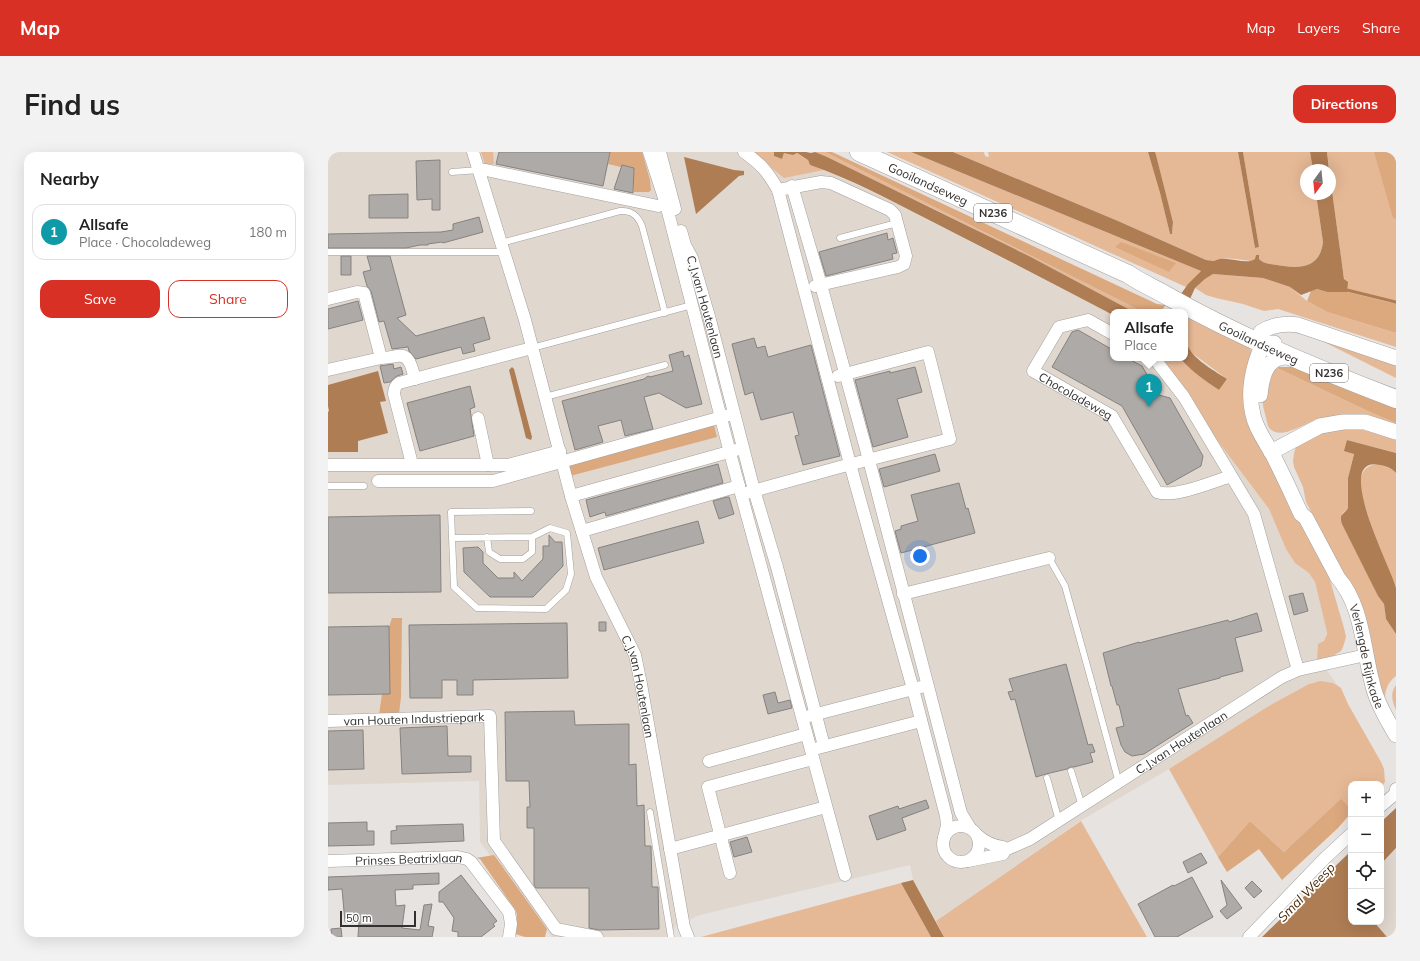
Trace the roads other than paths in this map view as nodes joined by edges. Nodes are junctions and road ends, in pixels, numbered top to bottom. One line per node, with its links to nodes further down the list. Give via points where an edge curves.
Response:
1 (473, 152): 6 (street, C.J.van Houtenlaan)
2 (649, 152): 10 (street, C.J.van Houtenlaan)
3 (660, 152): 10 (street, C.J.van Houtenlaan)
4 (744, 152): 9 (street, via 758,161)
5 (859, 152): 21 (main road, Gooilandseweg / N236, via 1128,274 1140,276 1170,294)
6 (483, 170): 7 (lane); 10 (street, via 658,206); 13 (street, C.J.van Houtenlaan)
7 (452, 172)
8 (792, 186): 9 (street); 11 (street, via 831,183 890,210 895,215); 15 (street)
9 (778, 190): 16 (street)
10 (669, 203): 18 (street, C.J.van Houtenlaan); 35 (street, C.J.van Houtenlaan, via 692,258)
11 (897, 223): 12 (lane); 15 (street, via 906,256 904,264)
12 (840, 238)
13 (502, 247): 14 (lane); 19 (lane, via 620,211 630,212 639,218 642,226); 22 (street, C.J.van Houtenlaan)
14 (328, 252)
15 (821, 285): 16 (street); 29 (street)
16 (804, 289): 31 (street)
17 (328, 299): 24 (street, via 357,292 364,293)
18 (692, 305): 19 (lane); 36 (street, C.J.van Houtenlaan)
19 (665, 313): 22 (lane)
20 (1110, 332): 48 (street, Chocoladeweg, via 1088,320 1059,327 1033,372 1112,416 1157,492 1174,494)
21 (1262, 338): 23 (main road, Gooilandseweg / N236); 25 (street, via 1265,329 1286,324 1298,325); 40 (street, Verlengde Rijnkade, via 1253,370 1251,404 1261,435)
22 (532, 348): 30 (street); 33 (street, C.J.van Houtenlaan)
23 (1289, 352): 32 (main road, Gooilandseweg / N236); 34 (main road, Gooilandseweg / N236, via 1342,379); 40 (street, Verlengde Rijnkade, via 1275,360 1264,372 1261,381 1260,410)
24 (381, 358): 28 (street); 30 (street, via 398,355 405,357 411,363)
25 (1396, 358)
26 (1156, 361): 48 (street, via 1184,397)
27 (665, 365): 33 (lane)
28 (328, 370)
29 (845, 374): 31 (street); 43 (street); 43 (street, via 928,352 950,439)
30 (414, 379): 44 (street, via 399,383 394,391)
31 (827, 379): 45 (street)
32 (1396, 391)
33 (546, 397): 42 (street, C.J.van Houtenlaan)
34 (1396, 398)
35 (734, 414): 36 (street); 39 (street, C.J.van Houtenlaan)
36 (722, 417): 41 (street, C.J.van Houtenlaan); 42 (street)
37 (478, 418): 47 (street)
38 (1396, 432): 40 (street, via 1365,422 1343,422 1320,426)
39 (743, 447): 41 (street); 53 (street, C.J.van Houtenlaan)
40 (1274, 450): 68 (street, Verlengde Rijnkade, via 1301,514 1306,518 1338,578 1338,588)
41 (730, 453): 52 (street, C.J.van Houtenlaan); 54 (street)
42 (561, 457): 47 (street, via 508,465); 49 (street, via 493,481); 54 (street, C.J.van Houtenlaan)
43 (868, 460): 45 (street); 65 (street)
44 (412, 464): 46 (street); 47 (street)
45 (850, 464): 53 (street); 71 (street)
46 (328, 465)
47 (488, 465)
48 (1231, 476): 69 (street, via 1254,514)
49 (378, 481)
50 (328, 486): 51 (lane)
51 (364, 486)
52 (740, 490): 53 (street); 57 (street, C.J.van Houtenlaan); 58 (street)
53 (754, 490): 56 (street, C.J.van Houtenlaan)
54 (571, 496): 58 (street, C.J.van Houtenlaan)
55 (530, 511): 61 (lane, via 452,512)
56 (764, 525): 57 (street); 63 (street, C.J.van Houtenlaan)
57 (751, 528): 64 (street, C.J.van Houtenlaan)
58 (582, 531): 95 (street, C.J.van Houtenlaan, via 596,577 635,656)
59 (487, 537): 60 (lane); 60 (lane, via 489,552 500,559 523,559 532,552); 61 (lane)
60 (532, 537): 61 (lane, via 550,528 567,533 571,574 566,590 546,609 477,608 454,586)
61 (452, 538)
62 (1049, 558): 65 (street); 84 (lane, via 1065,586)
63 (776, 567): 64 (street); 66 (street, C.J.van Houtenlaan)
64 (762, 571): 67 (street, C.J.van Houtenlaan)
65 (903, 594): 70 (street)
66 (789, 616): 67 (street); 72 (street, C.J.van Houtenlaan)
67 (775, 620): 73 (street, C.J.van Houtenlaan)
68 (1362, 656): 69 (street, C.J.van Houtenlaan); 77 (street, Verlengde Rijnkade, via 1375,695); 79 (street, Verlengde Rijnkade, via 1360,681 1366,698)
69 (1298, 670): 84 (street, C.J.van Houtenlaan, via 1282,677)
70 (928, 686): 71 (street); 91 (street, via 960,814)
71 (913, 689): 72 (street); 75 (street)
72 (816, 714): 73 (street); 78 (street, C.J.van Houtenlaan)
73 (802, 718): 76 (street, C.J.van Houtenlaan)
74 (328, 721): 102 (street, van Houten Industriepark, via 490,716 494,842 556,929)
75 (921, 721): 78 (street); 94 (street, via 946,816)
76 (806, 734): 80 (street, C.J.van Houtenlaan); 81 (street)
77 (1396, 735)
78 (824, 746): 80 (street)
79 (1396, 746)
80 (812, 754): 88 (street, C.J.van Houtenlaan); 92 (street, via 708,787)
81 (709, 761)
82 (1071, 771): 87 (lane)
83 (1047, 778): 90 (lane)
84 (1119, 782): 87 (street, C.J.van Houtenlaan)
85 (1396, 789): 86 (street)
86 (1384, 803)
87 (1082, 806): 90 (street, C.J.van Houtenlaan)
88 (826, 807): 92 (street); 100 (street, C.J.van Houtenlaan)
89 (650, 812): 103 (lane)
90 (1059, 821): 96 (street, C.J.van Houtenlaan, via 1030,839)
91 (974, 832): 94 (street, via 960,826 955,827); 96 (street, via 987,842); 98 (street, via 979,845 978,850)
92 (720, 836): 95 (street); 99 (street)
93 (1348, 837): 105 (street, via 1324,858)
94 (944, 838): 98 (street, via 944,848 949,857 958,861)
95 (670, 849): 104 (street, C.J.van Houtenlaan)
96 (1005, 850): 98 (street, C.J.van Houtenlaan, via 1003,854)
97 (328, 860): 101 (street, Prinses Beatrixlaan, via 467,858 509,912)
98 (968, 861)
99 (730, 873)
100 (844, 875)
101 (509, 937)
102 (597, 937)
103 (671, 937)
104 (688, 937)
105 (1249, 937)

